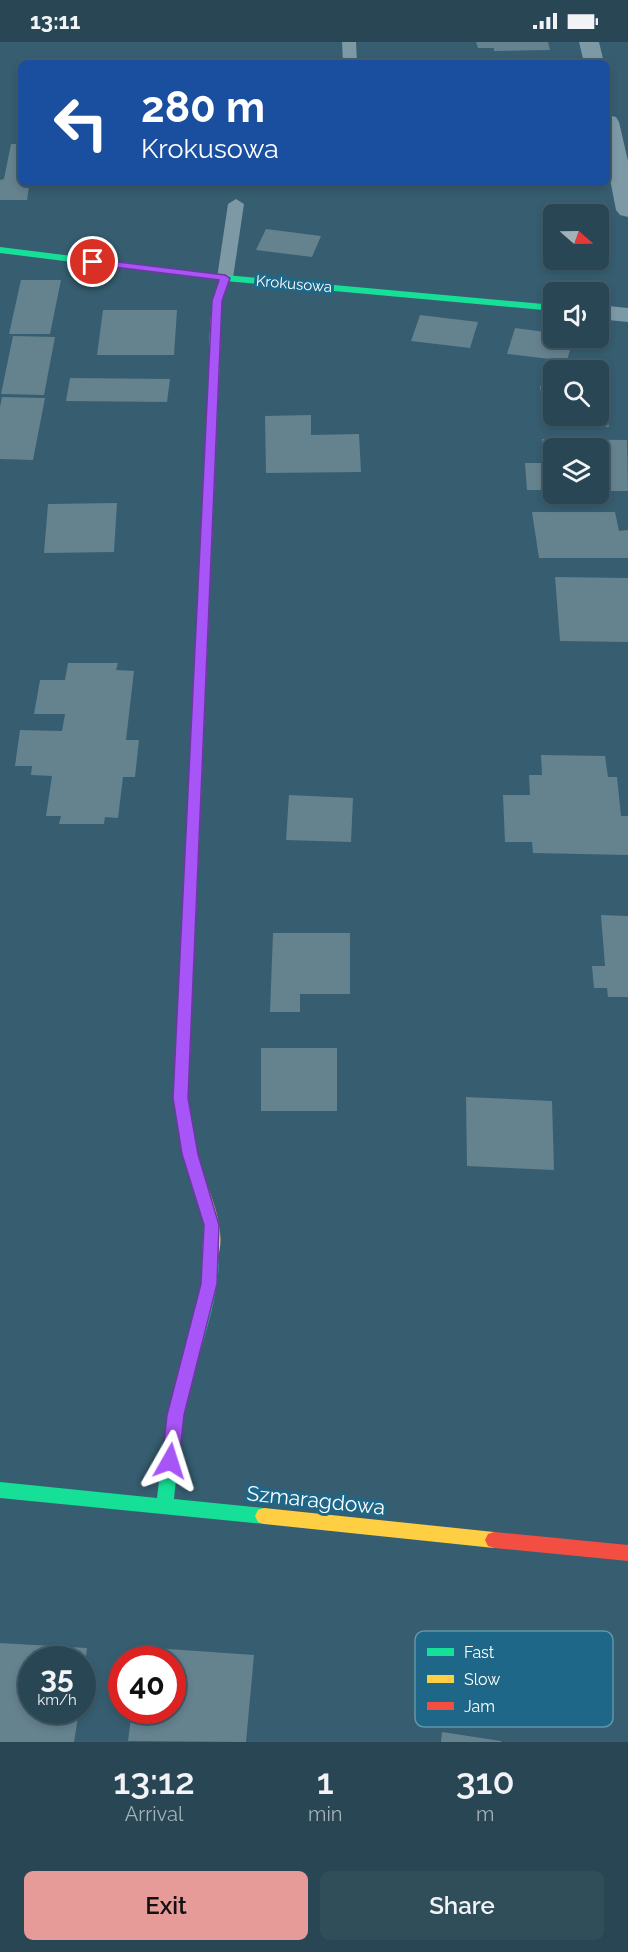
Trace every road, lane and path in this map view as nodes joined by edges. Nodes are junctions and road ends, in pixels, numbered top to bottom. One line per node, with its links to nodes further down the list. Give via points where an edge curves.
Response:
1 (349, 42): 3 (lane)
2 (589, 42): 4 (street)
3 (350, 60)
4 (593, 60)
5 (610, 131): 7 (street)
6 (236, 204): 9 (lane)
7 (628, 210)
8 (0, 250): 9 (street, Krokusowa)
9 (225, 278): 10 (street, Krokusowa); 14 (street, via 217,301 181,1098 190,1154 212,1225 210,1272 175,1415)
10 (543, 307)
11 (609, 313): 12 (street)
12 (628, 315)
13 (0, 1490): 14 (street, Szmaragdowa)
14 (165, 1506): 15 (street, Szmaragdowa)
15 (628, 1553)

